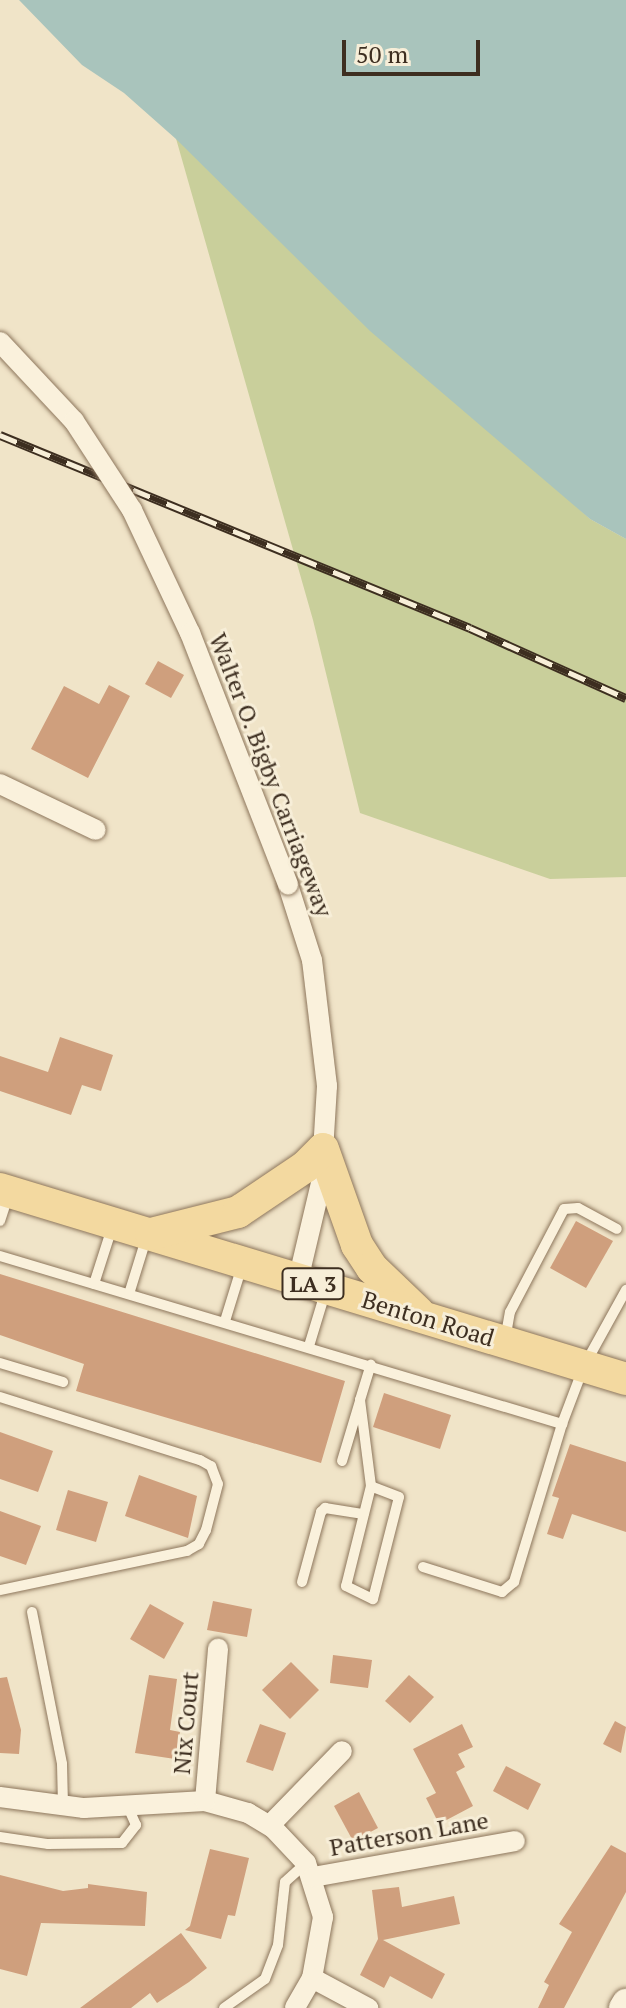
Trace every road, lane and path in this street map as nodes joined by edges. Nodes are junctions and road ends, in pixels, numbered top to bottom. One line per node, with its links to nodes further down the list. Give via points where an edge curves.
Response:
1 (0, 342): 4 (street, Walter O. Bigby Carriageway, bridge, via 74,421 132,510 190,633 312,960 323,1022)
2 (0, 784): 3 (street)
3 (96, 830)
4 (323, 1149): 8 (main road, via 296,1175 238,1212); 12 (street, Walter O. Bigby Carriageway); 15 (main road, via 357,1245 372,1268)
5 (3, 1201): 6 (main road, Benton Road / LA 3)
6 (114, 1224): 8 (main road, Benton Road / LA 3); 11 (lane)
7 (617, 1229): 17 (lane, via 578,1208 564,1209 510,1312)
8 (148, 1234): 10 (main road, Benton Road / LA 3); 14 (lane)
9 (0, 1256): 11 (lane)
10 (242, 1264): 12 (main road, Benton Road / LA 3); 16 (lane)
11 (94, 1284): 14 (lane)
12 (312, 1284): 15 (main road, Benton Road / LA 3); 18 (lane)
13 (626, 1290): 21 (lane)
14 (129, 1294): 16 (lane)
15 (424, 1317): 17 (main road, Benton Road / LA 3)
16 (225, 1321): 18 (lane)
17 (505, 1342): 21 (main road, Benton Road / LA 3)
18 (309, 1346): 20 (lane)
19 (0, 1363): 23 (lane)
20 (371, 1365): 25 (lane); 26 (lane)
21 (584, 1366): 22 (main road, Benton Road / LA 3); 26 (lane)
22 (626, 1379)
23 (63, 1382)
24 (0, 1397): 32 (lane, via 200,1460 211,1466 218,1484 206,1530 187,1551)
25 (360, 1400): 27 (lane); 28 (lane)
26 (562, 1424): 30 (lane, via 514,1582 502,1592)
27 (342, 1461)
28 (371, 1486): 29 (lane); 29 (lane, via 399,1497 373,1599 346,1586)
29 (364, 1514): 31 (lane, via 325,1508 321,1512)
30 (423, 1567)
31 (302, 1582)
32 (0, 1590)
33 (32, 1612): 38 (lane, via 62,1764)
34 (218, 1649): 37 (street, Nix Court)
35 (342, 1751): 40 (street)
36 (0, 1797): 38 (street)
37 (205, 1801): 39 (street); 40 (street)
38 (63, 1806): 39 (street)
39 (128, 1807): 41 (lane, via 136,1825 122,1843 48,1844)
40 (270, 1825): 43 (street, via 288,1839)
41 (0, 1837)
42 (515, 1841): 43 (street, Patterson Lane)
43 (309, 1870): 44 (street, via 323,1927); 46 (lane, via 285,1882 278,1945 265,1979)
44 (312, 1978): 47 (street); 48 (street)
45 (626, 2003): 49 (street)
46 (224, 2008)
47 (295, 2008)
48 (368, 2008)
49 (623, 2008)

